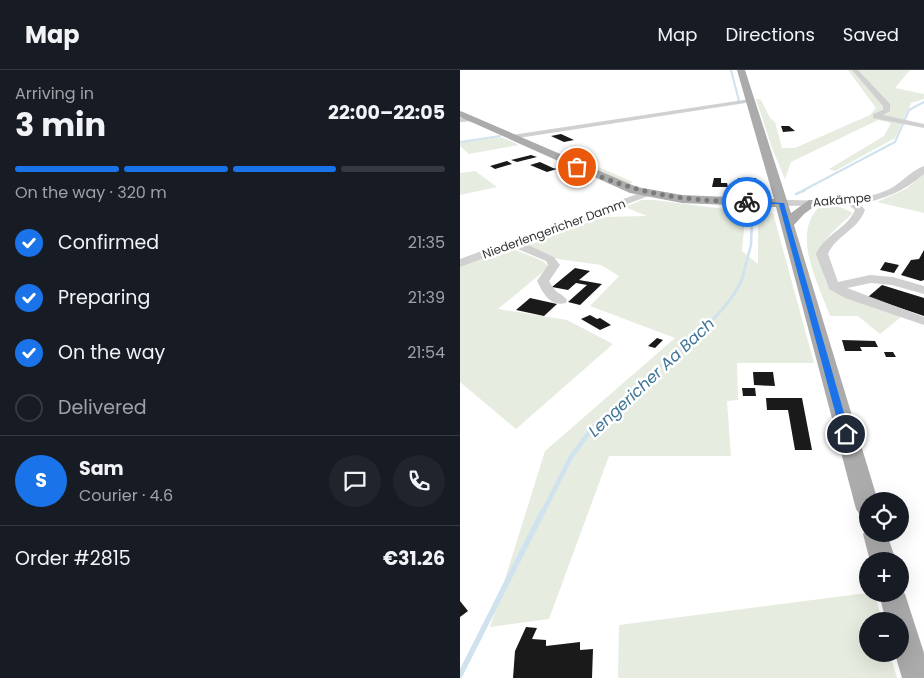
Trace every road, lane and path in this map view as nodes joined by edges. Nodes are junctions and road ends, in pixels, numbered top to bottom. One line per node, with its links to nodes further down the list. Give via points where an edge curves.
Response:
1 (741, 70): 3 (main road)
2 (855, 70): 7 (street, via 887,106 886,111 876,116)
3 (750, 101): 8 (street); 10 (main road)
4 (460, 114): 5 (main road)
5 (472, 119): 6 (street); 8 (main road)
6 (460, 120)
7 (924, 126)
8 (512, 136): 11 (main road, via 609,181)
9 (924, 169): 12 (street, Aakämpe, via 902,187 873,198)
10 (776, 183): 13 (main road, via 766,193); 14 (main road)
11 (648, 193): 13 (main road, via 702,201); 17 (street, Niederlengericher Damm)
12 (851, 201): 15 (street, Aakämpe); 19 (street, via 860,210 856,220 826,243 822,254)
13 (744, 202): 14 (main road)
14 (781, 203): 15 (street, Aakämpe); 16 (main road)
15 (814, 203): 16 (main road, via 792,216)
16 (788, 224): 23 (main road)
17 (516, 244): 18 (street, Niederlengericher Damm); 21 (street, via 550,259 554,265 543,281 550,296)
18 (460, 263)
19 (833, 286): 20 (street, via 870,278); 22 (street, via 849,295)
20 (924, 290)
21 (561, 300)
22 (924, 321)
23 (863, 492)
24 (894, 602): 25 (main road)
25 (917, 678)

